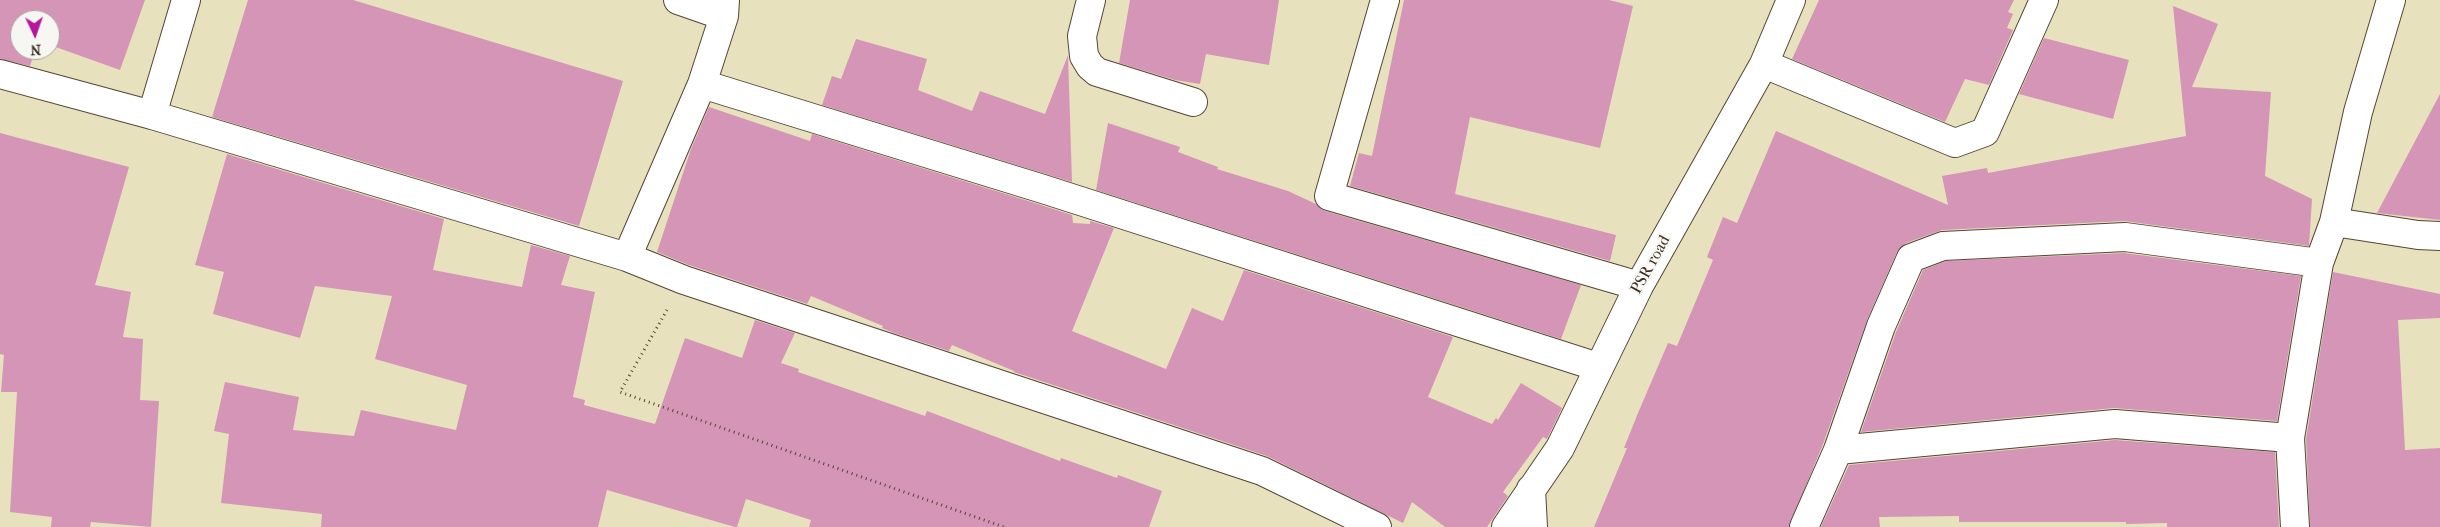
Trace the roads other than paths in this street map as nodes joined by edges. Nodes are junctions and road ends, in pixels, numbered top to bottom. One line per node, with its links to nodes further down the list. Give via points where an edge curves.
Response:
1 (186, 0): 13 (street)
2 (678, 0): 8 (street)
3 (1091, 0): 12 (street, via 1082,41 1084,56 1090,66 1097,72)
4 (1385, 0): 18 (street, via 1329,196)
5 (1791, 0): 9 (street, PSR road)
6 (2044, 0): 9 (street, via 1985,132 1955,142)
7 (2391, 0): 14 (street, via 2358,112)
8 (725, 8): 11 (street)
9 (1764, 64): 18 (street, PSR road)
10 (0, 74): 13 (street)
11 (702, 84): 16 (street); 19 (street, via 1043,189)
12 (1193, 102)
13 (152, 115): 16 (street)
14 (2334, 222): 15 (street); 17 (street)
15 (2440, 236)
16 (627, 257): 23 (street, via 684,280 1262,471)
17 (2319, 263): 20 (street); 21 (street, via 2125,237 1943,246 1911,258 1881,326)
18 (1639, 286): 19 (street, PSR road)
19 (1598, 367): 22 (street, PSR road, via 1560,448)
20 (2290, 438): 21 (street, via 2114,424); 27 (street)
21 (1838, 450): 26 (street)
22 (1531, 489): 24 (street, PSR road); 25 (street)
23 (1378, 527)
24 (1506, 527)
25 (1533, 527)
26 (1804, 527)
27 (2295, 527)

